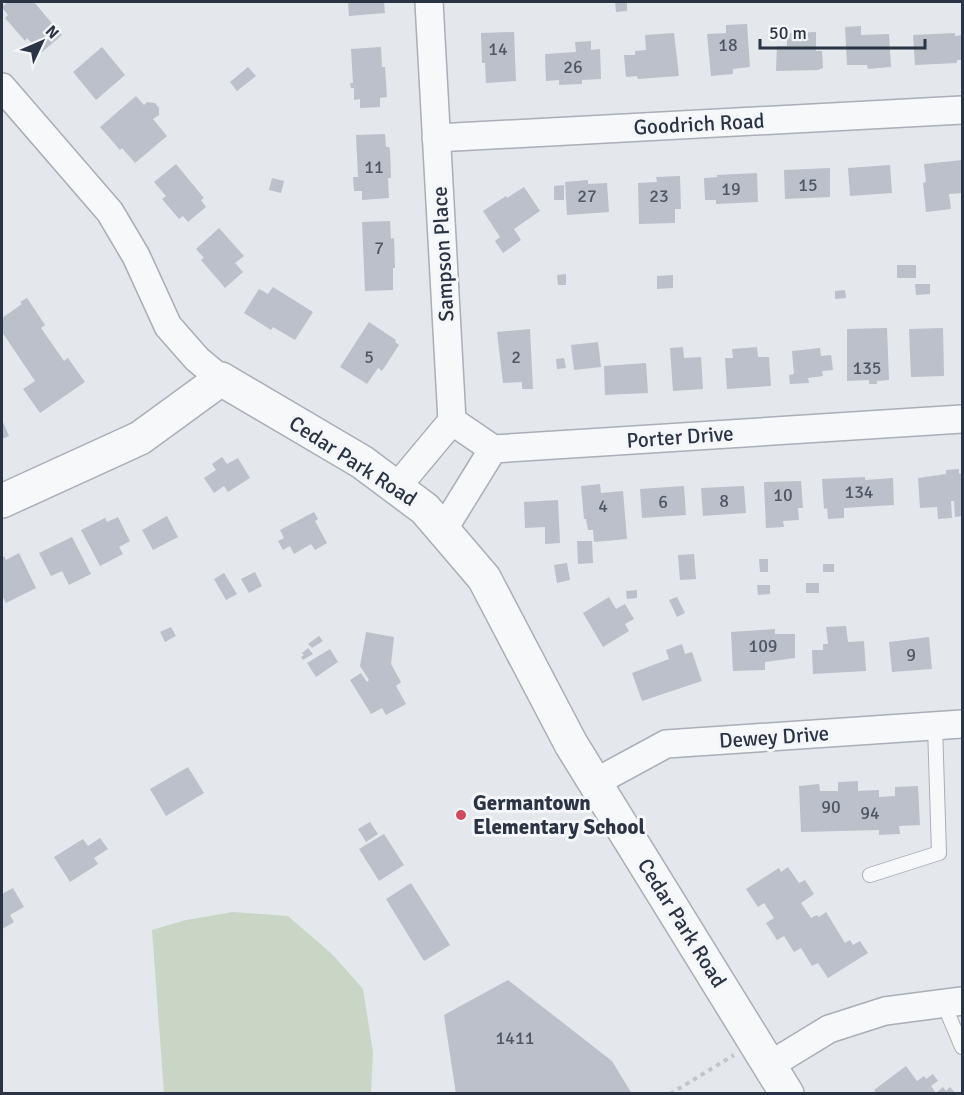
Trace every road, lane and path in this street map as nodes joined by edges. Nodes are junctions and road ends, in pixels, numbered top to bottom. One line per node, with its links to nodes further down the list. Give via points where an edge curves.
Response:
1 (429, 2): 4 (street, Sampson Place)
2 (2, 87): 5 (street, Cedar Park Road, via 110,212 136,256 168,326)
3 (963, 110): 4 (street, Goodrich Road)
4 (436, 138): 7 (street, Sampson Place)
5 (221, 379): 9 (street, Cedar Park Road, via 362,462); 10 (street, via 140,438)
6 (963, 419): 8 (street, Porter Drive)
7 (452, 421): 8 (street); 9 (street)
8 (493, 449): 11 (street)
9 (396, 488): 11 (street, Cedar Park Road, via 425,508)
10 (2, 501)
11 (443, 530): 14 (street, Cedar Park Road, via 483,578 571,744)
12 (963, 724): 13 (street, Dewey Drive)
13 (935, 726): 14 (street, Dewey Drive, via 666,744); 15 (lane, via 939,853)
14 (596, 782): 18 (street, Cedar Park Road)
15 (870, 875)
16 (953, 1001): 17 (lane); 18 (street, via 885,1011)
17 (963, 1047)
18 (763, 1054): 19 (path); 20 (street, Cedar Park Road)
19 (670, 1094)
20 (788, 1094)

